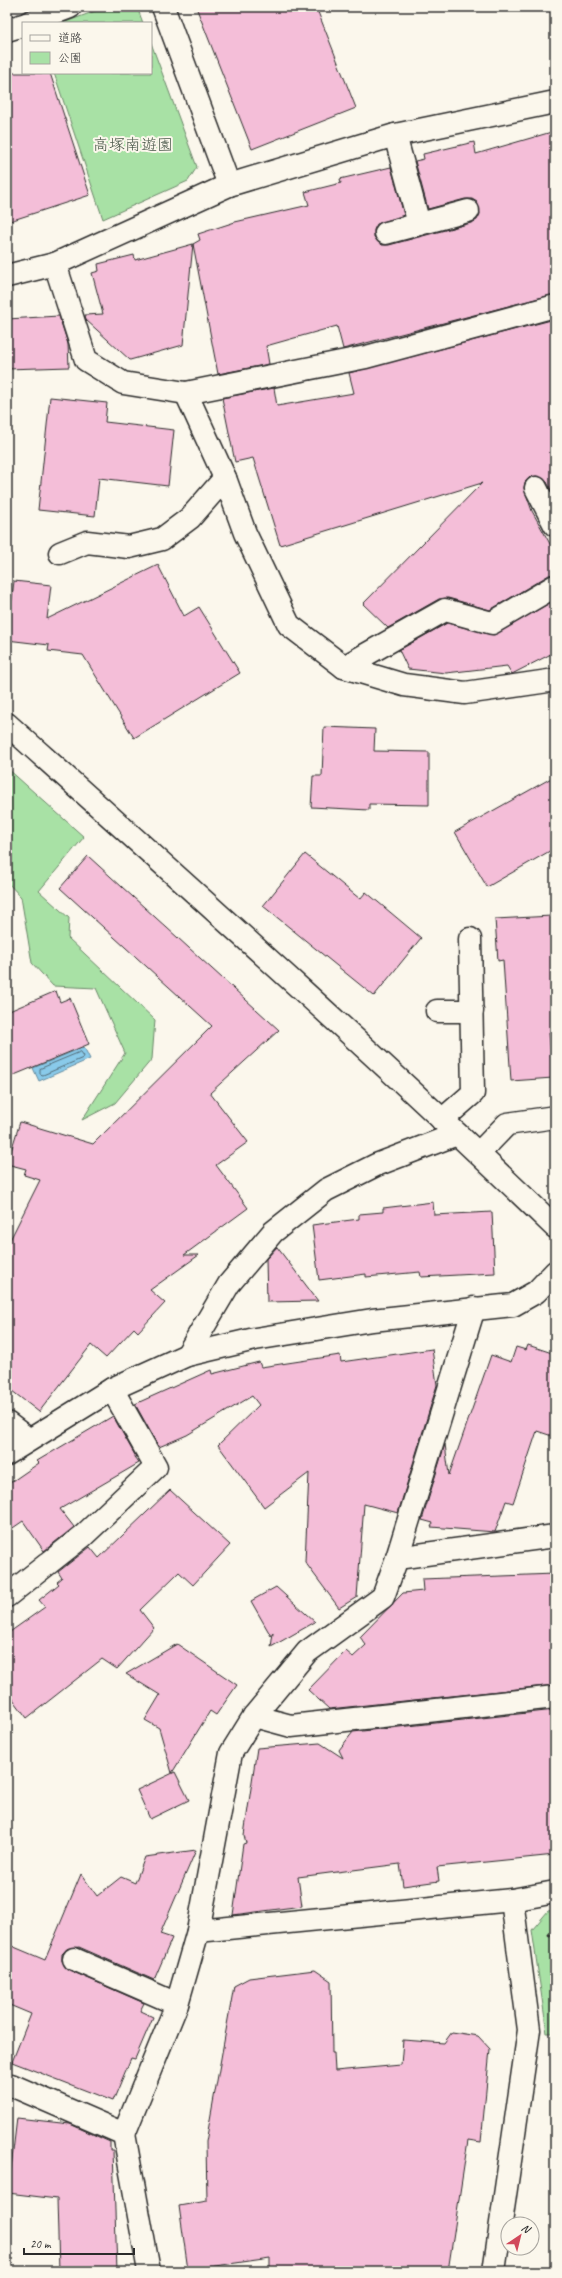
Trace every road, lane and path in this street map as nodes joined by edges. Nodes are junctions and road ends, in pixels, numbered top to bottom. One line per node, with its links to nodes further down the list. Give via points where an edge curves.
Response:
1 (70, 7): 3 (street)
2 (163, 7): 8 (street)
3 (31, 22)
4 (22, 25): 5 (street)
5 (7, 30)
6 (555, 102): 7 (street)
7 (395, 135): 8 (street); 10 (street)
8 (229, 185): 12 (street)
9 (468, 211): 10 (street)
10 (419, 224): 11 (street)
11 (386, 233)
12 (55, 264): 13 (street); 15 (street, via 86,360 123,383)
13 (7, 276)
14 (555, 306): 15 (street, via 366,357)
15 (186, 393): 16 (street)
16 (225, 478): 19 (street, via 190,518 162,540 129,547 87,542); 21 (street, via 245,533 289,625)
17 (536, 488): 18 (street)
18 (555, 525)
19 (60, 552)
20 (555, 586): 21 (street, via 492,623 445,610)
21 (344, 667): 22 (street, via 404,685 465,692)
22 (555, 680)
23 (7, 724): 28 (street, via 272,962)
24 (470, 939): 26 (street)
25 (437, 1011): 26 (street)
26 (472, 1011): 28 (street, via 473,1093)
27 (555, 1117): 29 (street, via 507,1124)
28 (449, 1127): 29 (street); 33 (street, via 326,1190 273,1232 229,1284)
29 (478, 1153): 30 (street)
30 (555, 1227)
31 (555, 1272): 32 (street, via 536,1292 513,1305)
32 (474, 1308): 33 (street, via 255,1338); 39 (street)
33 (187, 1355): 34 (street)
34 (112, 1389): 36 (street); 40 (street, via 156,1467 83,1536)
35 (7, 1423): 36 (street)
36 (28, 1439): 37 (street)
37 (7, 1454)
38 (555, 1536): 39 (street)
39 (398, 1558): 42 (street, via 383,1597 307,1652)
40 (7, 1596)
41 (555, 1697): 42 (street, via 291,1726)
42 (254, 1716): 45 (street, via 231,1753)
43 (555, 1892): 44 (street)
44 (512, 1900): 45 (street); 51 (street, via 529,2030)
45 (198, 1931): 47 (street)
46 (74, 1959): 47 (street)
47 (177, 2004): 49 (street)
48 (7, 2085): 49 (street)
49 (124, 2134): 50 (street)
50 (149, 2271)
51 (494, 2271)

